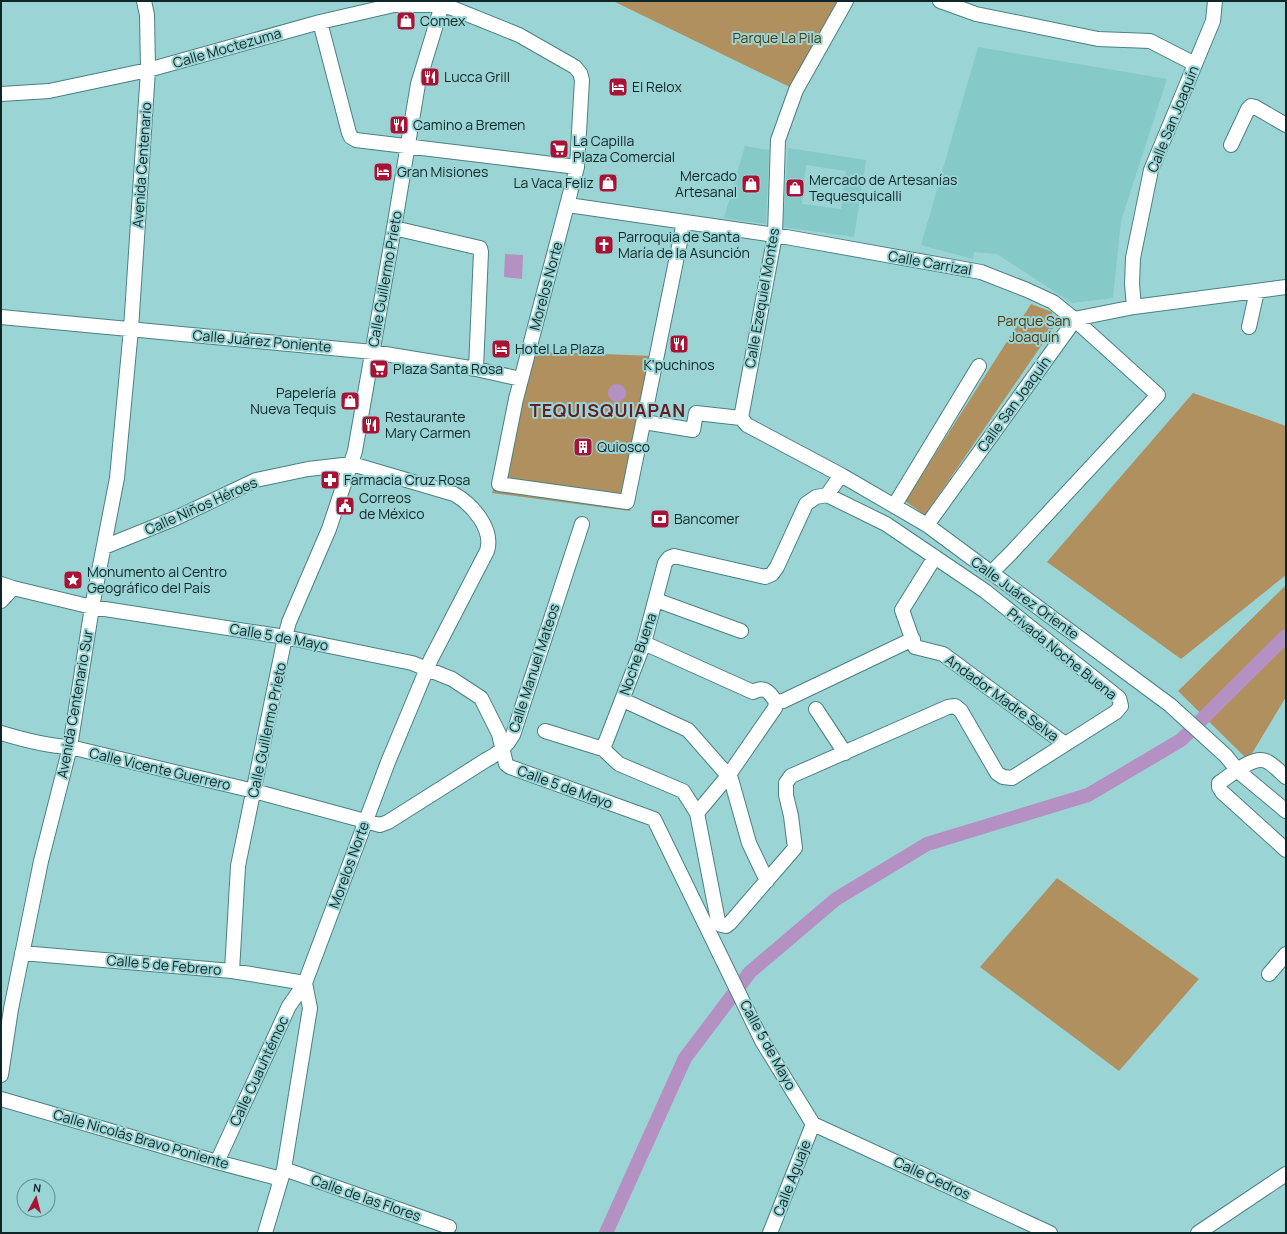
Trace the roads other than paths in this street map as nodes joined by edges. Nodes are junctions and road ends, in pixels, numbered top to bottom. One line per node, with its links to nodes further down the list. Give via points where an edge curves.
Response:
1 (144, 1): 9 (street, Avenida Centenario, via 147,15)
2 (846, 1): 18 (street, Calle Ezequiel Montes, via 796,90 778,140)
3 (940, 1): 8 (street, via 976,14 1098,39 1150,41)
4 (1214, 1): 8 (street, Calle San Joaquín, via 1213,21)
5 (394, 3): 6 (street, Calle Moctezuma); 7 (street, Calle Moctezuma)
6 (450, 5): 13 (street, Calle Guillermo Prieto, via 418,84); 14 (street, Morelos Norte, via 519,35 575,67 580,73 582,80)
7 (320, 22): 9 (street, Calle Moctezuma); 13 (street, via 351,137 356,140)
8 (1195, 64): 21 (street, Calle San Joaquín, via 1151,170 1133,258)
9 (148, 70): 10 (street, Calle Moctezuma, via 49,91); 25 (street, Avenida Centenario)
10 (1, 94)
11 (1286, 125): 12 (street, via 1251,106)
12 (1231, 145)
13 (407, 147): 14 (street); 17 (street, Calle Guillermo Prieto)
14 (577, 166): 15 (street, Morelos Norte)
15 (568, 205): 16 (street, Calle Carrizal); 29 (street, Morelos Norte)
16 (684, 222): 18 (street, Calle Carrizal); 31 (street)
17 (394, 228): 26 (street, Calle Guillermo Prieto); 28 (street, via 480,248)
18 (775, 235): 23 (street, Calle Carrizal, via 981,272 1053,302); 30 (street, Calle Ezequiel Montes)
19 (1286, 287): 20 (street)
20 (1257, 291): 21 (street); 24 (street)
21 (1134, 307): 23 (street)
22 (1, 317): 25 (street, Calle Juárez Poniente)
23 (1074, 319): 38 (street, Calle San Joaquín); 41 (street, Calle Carrizal, via 1158,395)
24 (1249, 327)
25 (131, 329): 26 (street, Calle Juárez Poniente); 39 (street, Avenida Centenario Sur, via 117,478)
26 (373, 352): 28 (street, Calle Juárez Poniente); 32 (street, Calle Guillermo Prieto)
27 (979, 366): 35 (street)
28 (476, 369): 29 (street, Calle Juárez Poniente)
29 (521, 379): 31 (street, Morelos Norte, via 499,484 627,502)
30 (741, 418): 31 (street, via 696,413 693,430); 33 (street, Calle Juárez Oriente, via 747,425)
31 (644, 422)
32 (352, 464): 36 (street, Calle Niños Héroes, via 454,494 464,500); 39 (street, Calle Niños Héroes, via 308,469 256,480 176,518); 47 (street, Calle Guillermo Prieto, via 329,529 289,622)
33 (841, 475): 34 (street); 35 (street, Calle Juárez Oriente)
34 (827, 496): 40 (street, Privada Noche Buena, via 886,524); 43 (street, Noche Buena, via 816,497 806,504 772,574 765,577 674,556 665,563)
35 (894, 506): 38 (street, Calle Juárez Oriente)
36 (478, 515): 50 (street, Morelos Norte, via 490,544)
37 (582, 524): 59 (street, Calle Manuel Mateos, via 513,735)
38 (926, 525): 41 (street, Calle Juárez Oriente)
39 (104, 547): 45 (street, Avenida Centenario Sur)
40 (935, 557): 49 (street, via 902,610); 56 (street, Privada Noche Buena, via 985,591 1119,698 1121,706 1116,712)
41 (991, 573): 61 (street, Calle Juárez Oriente, via 1170,705 1226,756)
42 (7, 586): 44 (street); 45 (street, Calle 5 de Mayo)
43 (656, 600): 46 (street); 48 (street, Noche Buena)
44 (1, 601)
45 (92, 607): 47 (street, Calle 5 de Mayo); 57 (street, Avenida Centenario Sur)
46 (741, 630)
47 (286, 638): 50 (street, Calle 5 de Mayo, via 412,663); 64 (street, Calle Guillermo Prieto)
48 (644, 643): 51 (street, Noche Buena); 52 (street, via 753,692 764,689)
49 (914, 643): 52 (street); 56 (street, Andador Madre Selva, via 943,654)
50 (427, 669): 59 (street, Calle 5 de Mayo, via 452,679 481,698 499,734); 67 (street, Morelos Norte)
51 (622, 700): 58 (street, Noche Buena); 62 (street, via 688,730)
52 (776, 702): 62 (street, via 775,708)
53 (816, 708): 60 (street)
54 (545, 731): 58 (street)
55 (1, 734): 57 (street, Calle Vicente Guerrero, via 28,742)
56 (1065, 744): 60 (street, Privada Noche Buena, via 1012,778 1003,778 997,773 961,711 955,706)
57 (70, 747): 64 (street, Calle Vicente Guerrero); 70 (street, Avenida Centenario Sur, via 41,861)
58 (602, 748): 66 (street, via 619,764 684,791)
59 (502, 750): 67 (street, Calle Manuel Mateos, via 388,822 380,826); 77 (street, Calle 5 de Mayo, via 506,764 510,767 654,819 762,1041)
60 (845, 753): 69 (street, Privada Noche Buena, via 791,776 786,783 795,848)
61 (1238, 771): 63 (street, via 1252,760 1260,759 1267,761); 65 (street, Calle Juárez Oriente); 68 (street, via 1219,783 1222,792)
62 (728, 776): 66 (street); 69 (street, via 749,843)
63 (1286, 777)
64 (254, 791): 67 (street, Calle Vicente Guerrero); 72 (street, Calle Guillermo Prieto, via 238,866)
65 (1286, 811)
66 (697, 813): 69 (street, Privada Noche Buena, via 718,921 721,925 726,926 730,923)
67 (366, 822): 74 (street, Morelos Norte)
68 (1286, 850)
69 (767, 881)
70 (22, 953): 72 (street, Calle 5 de Febrero); 75 (street, Avenida Centenario Sur)
71 (1286, 954): 73 (street)
72 (232, 971): 74 (street, Calle 5 de Febrero)
73 (1269, 974)
74 (305, 983): 78 (street, Calle Cuauhtémoc, via 289,1006); 79 (street, via 310,1008)
75 (1, 1075)
76 (1, 1099): 78 (street, Calle Nicolás Bravo Poniente)
77 (813, 1124): 83 (street, Calle Aguaje); 84 (street, Calle Cedros)
78 (217, 1162): 79 (street, Calle Nicolás Bravo Poniente)
79 (283, 1174): 81 (street, Calle de las Flores); 82 (street)
80 (1286, 1174): 85 (street)
81 (449, 1227)
82 (265, 1233)
83 (770, 1233)
84 (1050, 1233)
85 (1198, 1233)

